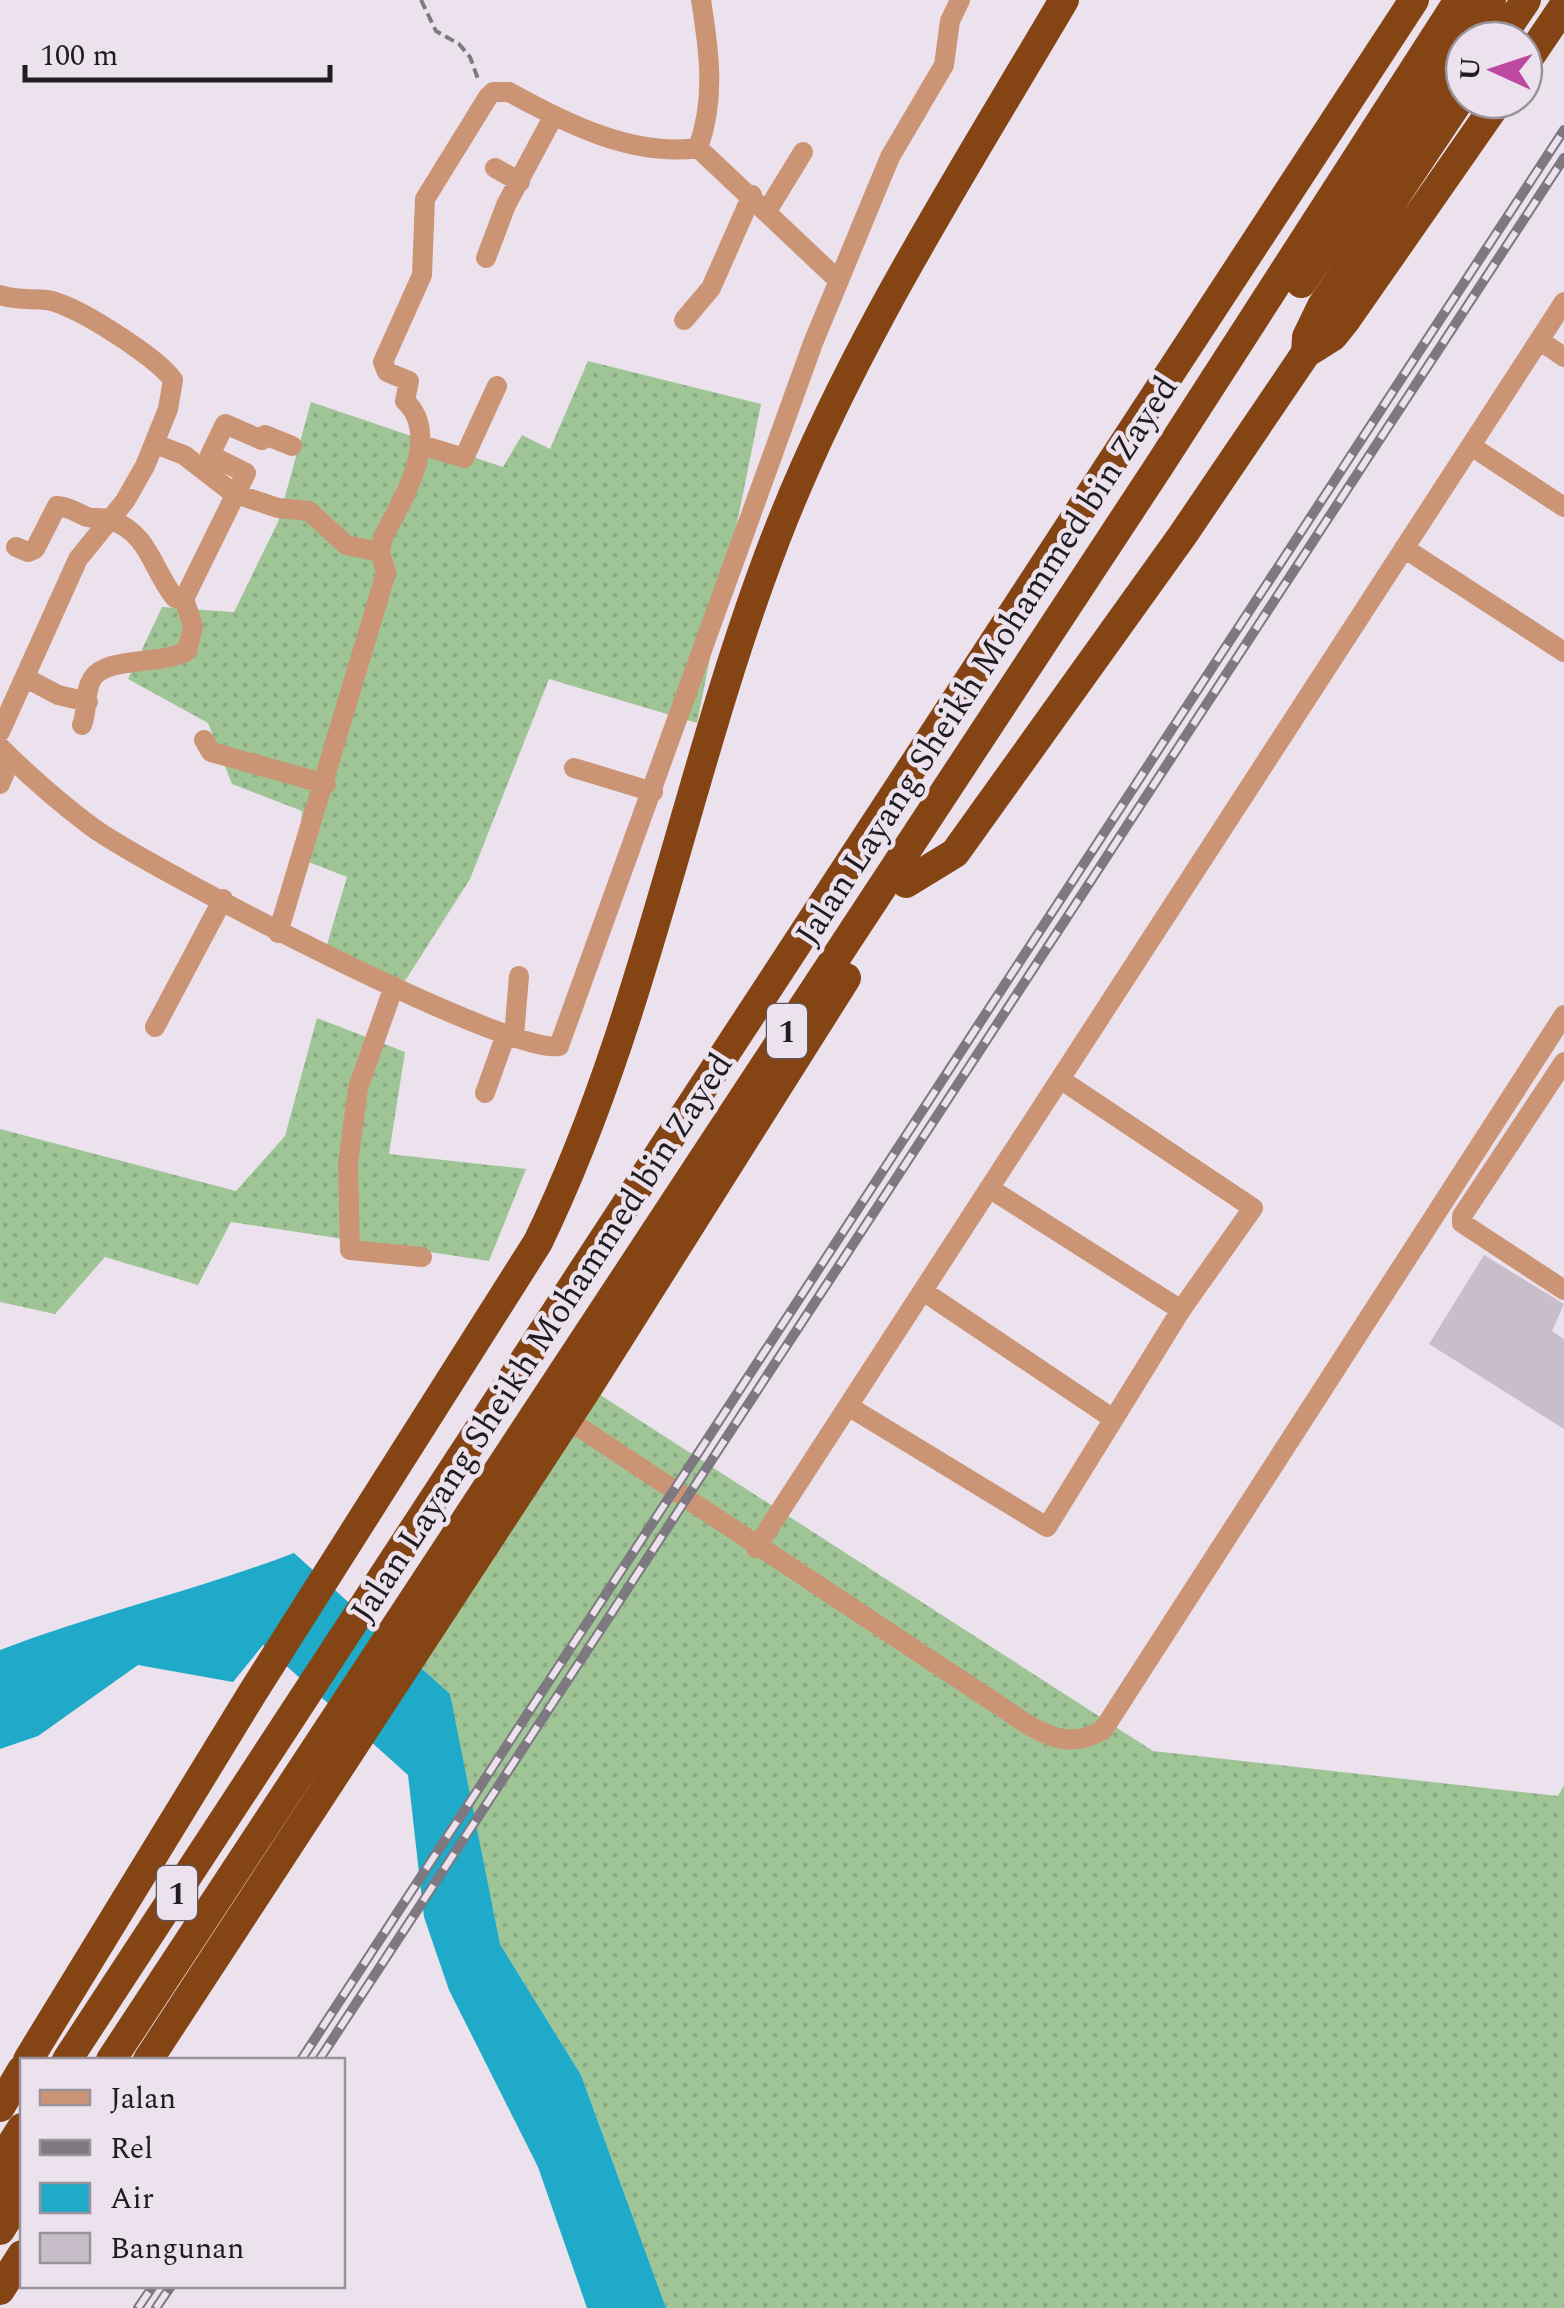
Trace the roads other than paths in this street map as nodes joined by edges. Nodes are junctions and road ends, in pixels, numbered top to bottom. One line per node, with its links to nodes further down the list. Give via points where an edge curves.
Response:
1 (701, 0): 13 (street, via 711,72)
2 (960, 0): 20 (street, via 944,65 890,157)
3 (1064, 0): 71 (highway, via 949,195 809,458 692,788 607,1083 538,1242)
4 (1414, 0): 72 (highway, 1)
5 (1428, 0): 73 (highway, Jalan Layang Sheikh Mohammed bin Zayed / 1)
6 (1459, 0): 74 (highway, Jalan Layang Sheikh Mohammed bin Zayed / 1)
7 (1564, 6): 8 (highway)
8 (1544, 36)
9 (1444, 70): 50 (highway, 1)
10 (553, 117): 13 (street, via 619,140 667,150); 16 (street); 29 (street, via 509,92 493,92 425,199 422,275 383,362 387,372 409,381 405,401 421,420)
11 (1446, 120): 25 (highway, via 1322,306)
12 (1485, 120): 25 (highway, via 1346,320)
13 (698, 148): 17 (street)
14 (804, 152): 18 (street)
15 (495, 168): 16 (street)
16 (520, 182): 19 (street)
17 (752, 195): 18 (street); 23 (street, via 711,288)
18 (767, 211): 20 (street)
19 (486, 258)
20 (839, 280): 49 (street)
21 (0, 296): 28 (street, via 50,300 101,324 164,367 173,380)
22 (1564, 302): 24 (street)
23 (684, 320)
24 (1540, 340): 26 (street); 31 (street)
25 (1306, 352): 50 (highway, via 955,852)
26 (1564, 357)
27 (497, 386): 29 (street, via 464,458)
28 (155, 444): 32 (street, via 184,455); 34 (street)
29 (422, 445): 37 (street)
30 (292, 446): 32 (street, via 225,424 210,456 246,472)
31 (1471, 446): 33 (street); 36 (street)
32 (233, 493): 37 (street, via 309,511 346,544); 38 (street)
33 (1564, 507)
34 (109, 519): 35 (street, via 57,506 34,549); 38 (street, via 144,542 160,579); 40 (street, via 78,558)
35 (16, 547)
36 (1404, 548): 39 (street); 59 (street)
37 (380, 552): 48 (street, via 386,573)
38 (184, 599): 41 (street, via 194,626 187,651 160,663 100,670 90,682)
39 (1564, 652)
40 (26, 678): 41 (street); 43 (street)
41 (88, 702): 42 (street)
42 (82, 725)
43 (0, 732)
44 (204, 740): 48 (street, via 211,752)
45 (6, 752): 47 (street); 51 (street, via 94,828)
46 (574, 768): 49 (street)
47 (0, 784)
48 (326, 784): 52 (street)
49 (653, 792): 57 (street, via 565,1041 553,1048)
50 (906, 883): 69 (highway, 1)
51 (223, 899): 52 (street); 56 (street)
52 (278, 932): 54 (street)
53 (518, 976): 57 (street)
54 (394, 986): 57 (street); 63 (street, via 358,1088 348,1164 350,1250)
55 (1564, 1015): 70 (street, via 1103,1730 1081,1740 1048,1736)
56 (155, 1027)
57 (510, 1035): 61 (street)
58 (1564, 1062): 60 (street)
59 (1060, 1079): 62 (street); 66 (street, via 1253,1208)
60 (1558, 1084): 64 (street, via 1462,1224)
61 (485, 1093)
62 (989, 1188): 65 (street); 66 (street)
63 (422, 1257)
64 (1564, 1290)
65 (922, 1291): 67 (street); 68 (street)
66 (1181, 1310): 68 (street)
67 (848, 1406): 68 (street, via 1047,1527); 70 (street)
68 (1112, 1418)
69 (567, 1419): 70 (street); 75 (highway, 1)
70 (756, 1548)
71 (29, 2058)
72 (68, 2058)
73 (89, 2058)
74 (112, 2058)
75 (149, 2058)
76 (20, 2073): 77 (highway)
77 (0, 2107)
78 (20, 2131): 79 (highway)
79 (0, 2162)
80 (20, 2162): 81 (highway)
81 (0, 2193)
82 (20, 2199): 83 (highway)
83 (0, 2230)
84 (20, 2258): 85 (highway)
85 (0, 2290)

